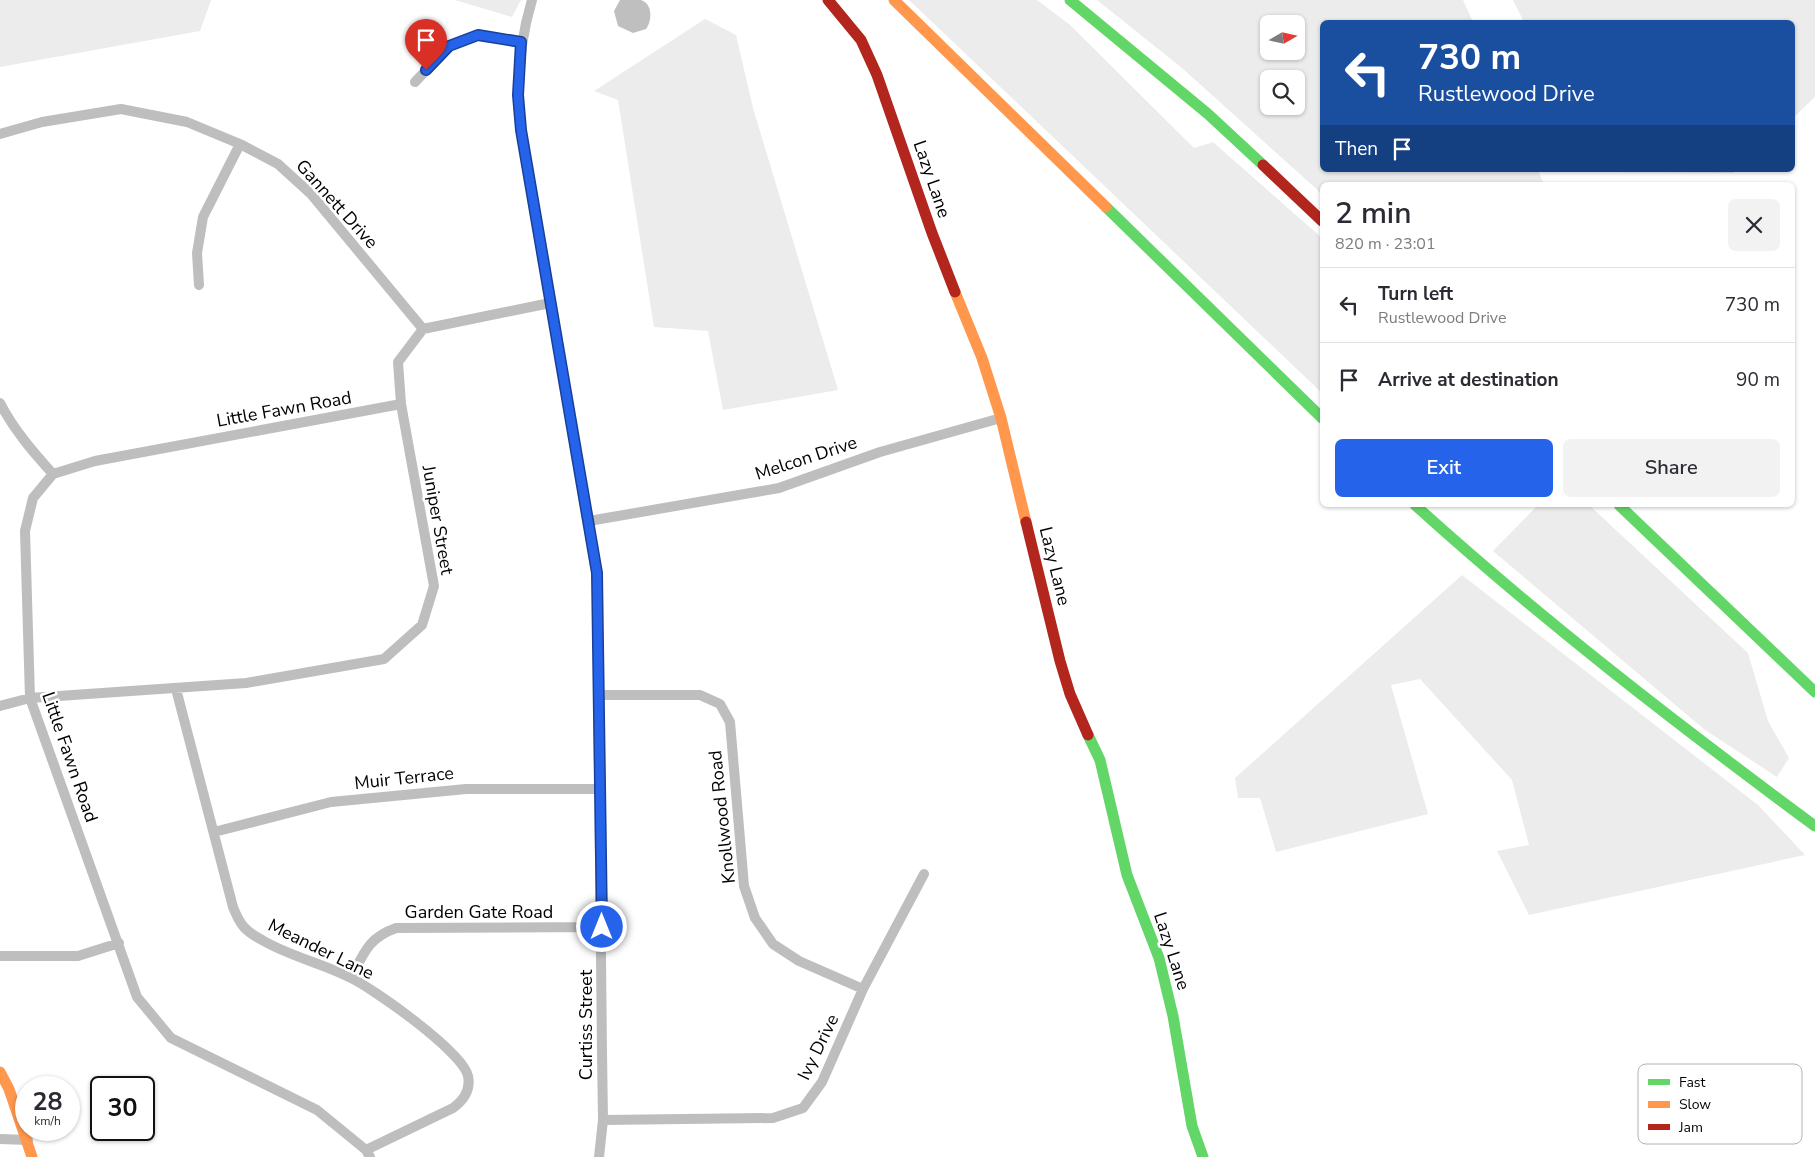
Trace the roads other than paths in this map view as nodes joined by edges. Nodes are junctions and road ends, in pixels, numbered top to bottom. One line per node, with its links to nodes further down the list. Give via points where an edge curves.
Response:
1 (532, 0): 5 (street, Curtiss Street)
2 (828, 0): 16 (main road, Lazy Lane, via 861,40 877,76 932,233 982,358)
3 (894, 0): 15 (main road)
4 (1070, 0): 9 (main road, via 1208,114)
5 (521, 42): 6 (street, via 478,35 449,46); 11 (street, Curtiss Street, via 519,112)
6 (415, 82)
7 (0, 134): 8 (street, Gannett Drive, via 42,122 120,109 187,122)
8 (240, 144): 10 (street, via 203,217 198,253); 12 (street, Gannett Drive, via 278,164 311,194)
9 (1320, 219)
10 (199, 285)
11 (550, 303): 12 (street); 20 (street, Curtiss Street)
12 (423, 329): 14 (street, Juniper Street, via 398,362)
13 (0, 404): 17 (street, via 33,452)
14 (401, 404): 17 (street, Little Fawn Road, via 95,461); 21 (street, Juniper Street, via 434,586 422,625 384,659 246,682)
15 (1320, 416)
16 (1001, 418): 20 (street, Melcon Drive, via 880,452 779,488); 44 (main road, Lazy Lane, via 1060,661 1070,694 1100,760 1127,875 1159,958 1173,1016 1192,1126)
17 (54, 474): 24 (street, Little Fawn Road, via 34,498 25,531)
18 (1417, 507): 27 (main road, via 1607,669)
19 (1621, 507): 22 (main road)
20 (589, 521): 23 (street, Curtiss Street, via 597,573)
21 (176, 689): 24 (street, Juniper Street); 28 (street, Meander Lane)
22 (1815, 692)
23 (600, 695): 26 (street, Curtiss Street); 34 (street, Knollwood Road, via 700,695 720,704 730,722 744,886 755,918 773,944 799,961)
24 (30, 698): 25 (street, Juniper Street); 31 (street, Little Fawn Road)
25 (0, 706)
26 (601, 789): 28 (street, Muir Terrace, via 466,788 331,802); 30 (street, Curtiss Street)
27 (1815, 826)
28 (214, 832): 33 (street, Meander Lane, via 240,926 262,941)
29 (924, 874): 34 (street, Ivy Drive)
30 (602, 927): 33 (street, Garden Gate Road, via 396,928 380,934 368,945); 37 (street, Curtiss Street)
31 (119, 943): 32 (street, via 78,956); 41 (street, Little Fawn Road, via 137,997 171,1038 317,1110)
32 (0, 956)
33 (351, 978): 41 (street, Meander Lane, via 412,1017 463,1065 468,1076 468,1091 461,1102)
34 (863, 989): 37 (street, Ivy Drive, via 822,1082 803,1108 773,1118)
35 (0, 1072): 36 (main road)
36 (15, 1105)
37 (602, 1120): 43 (street, Curtiss Street)
38 (0, 1140): 39 (street)
39 (15, 1140)
40 (28, 1141): 42 (main road)
41 (368, 1154)
42 (32, 1157)
43 (599, 1157)
44 (1202, 1157)

